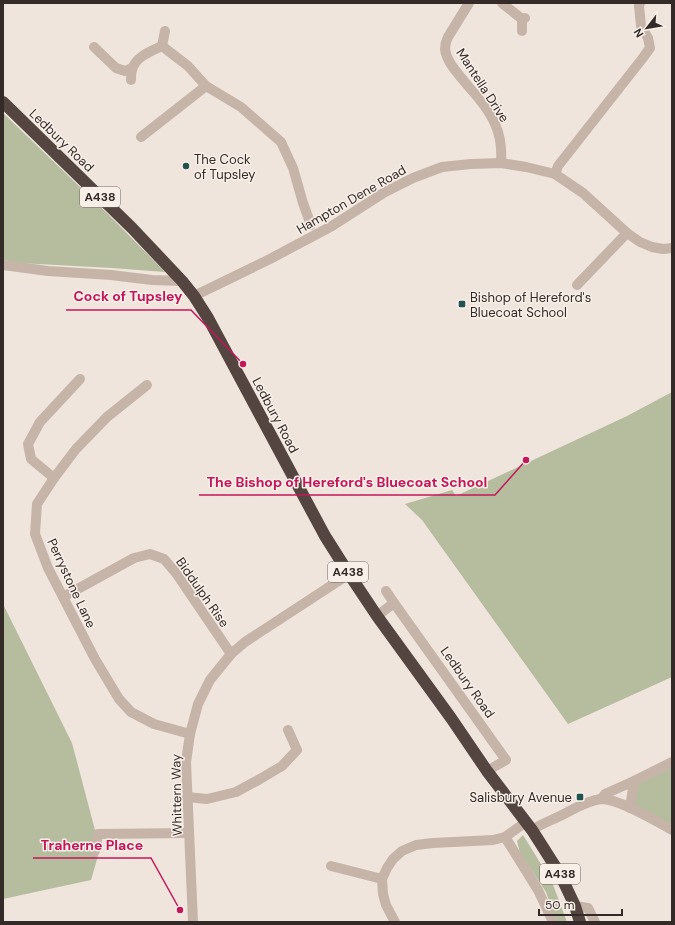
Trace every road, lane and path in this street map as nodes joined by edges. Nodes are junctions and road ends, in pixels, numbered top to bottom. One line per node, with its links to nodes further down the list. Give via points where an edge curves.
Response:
1 (469, 3): 13 (street, Mantella Drive, via 448,37 445,50 454,69 495,123 502,146)
2 (502, 3): 5 (street, via 523,19)
3 (640, 3): 14 (street, via 641,26 650,48)
4 (165, 31): 6 (street)
5 (522, 31)
6 (162, 46): 8 (street, via 151,50); 10 (street, via 188,66)
7 (94, 47): 8 (street, via 116,68 125,71)
8 (132, 68): 9 (street)
9 (131, 80)
10 (206, 86): 12 (street); 15 (street, via 241,107 281,142 293,168)
11 (3, 102): 19 (highway, Ledbury Road / A438, via 132,228)
12 (141, 137)
13 (502, 163): 14 (street, Hampton Dene Road); 21 (street, Hampton Dene Road, via 442,167 413,178 332,226)
14 (554, 174): 16 (street, Hampton Dene Road, via 583,193)
15 (311, 225)
16 (627, 233): 17 (street, Hampton Dene Road, via 652,247); 20 (street)
17 (672, 248)
18 (3, 265): 19 (street)
19 (182, 281): 21 (highway, Ledbury Road / A438)
20 (577, 285)
21 (194, 296): 25 (highway, Ledbury Road / A438, via 319,525)
22 (80, 379): 24 (street, via 40,422 28,444 31,459)
23 (147, 385): 24 (street, Perrystone Lane, via 107,417 76,449)
24 (54, 478): 27 (street, Perrystone Lane, via 37,504 35,534)
25 (349, 574): 29 (highway, Ledbury Road / A438); 30 (street, Whittern Way)
26 (386, 591): 28 (street, Ledbury Road)
27 (63, 597): 30 (street, Biddulph Rise, via 134,558 150,554 164,559 176,573); 32 (street, Perrystone Lane, via 119,700 131,712 154,724)
28 (394, 603): 29 (street); 34 (street, Ledbury Road, via 506,760)
29 (377, 616): 34 (highway, Ledbury Road / A438)
30 (230, 654): 32 (street, Whittern Way, via 210,680 198,704)
31 (288, 730): 36 (street, via 297,750 282,766 236,792 207,799)
32 (190, 734): 36 (street, Whittern Way, via 186,762)
33 (672, 762): 35 (street)
34 (487, 771): 39 (highway, Ledbury Road / A438)
35 (634, 781): 37 (street, via 605,794); 38 (street)
36 (187, 798): 41 (street, Whittern Way)
37 (602, 799): 38 (street); 39 (street, via 589,802 540,825)
38 (630, 808): 40 (street)
39 (529, 826): 42 (street); 46 (highway, Ledbury Road / A438, via 560,874)
40 (672, 830)
41 (189, 833): 43 (street, via 98,834); 47 (street, Whittern Way)
42 (505, 837): 45 (street, via 416,845 402,851 393,859); 49 (street, via 538,890)
43 (95, 851)
44 (331, 866): 45 (street)
45 (382, 879): 48 (street, via 386,905)
46 (575, 906): 50 (highway, Ledbury Road / A438); 51 (street, via 588,908)
47 (193, 922)
48 (395, 922)
49 (553, 922)
50 (580, 922)
51 (595, 922)

